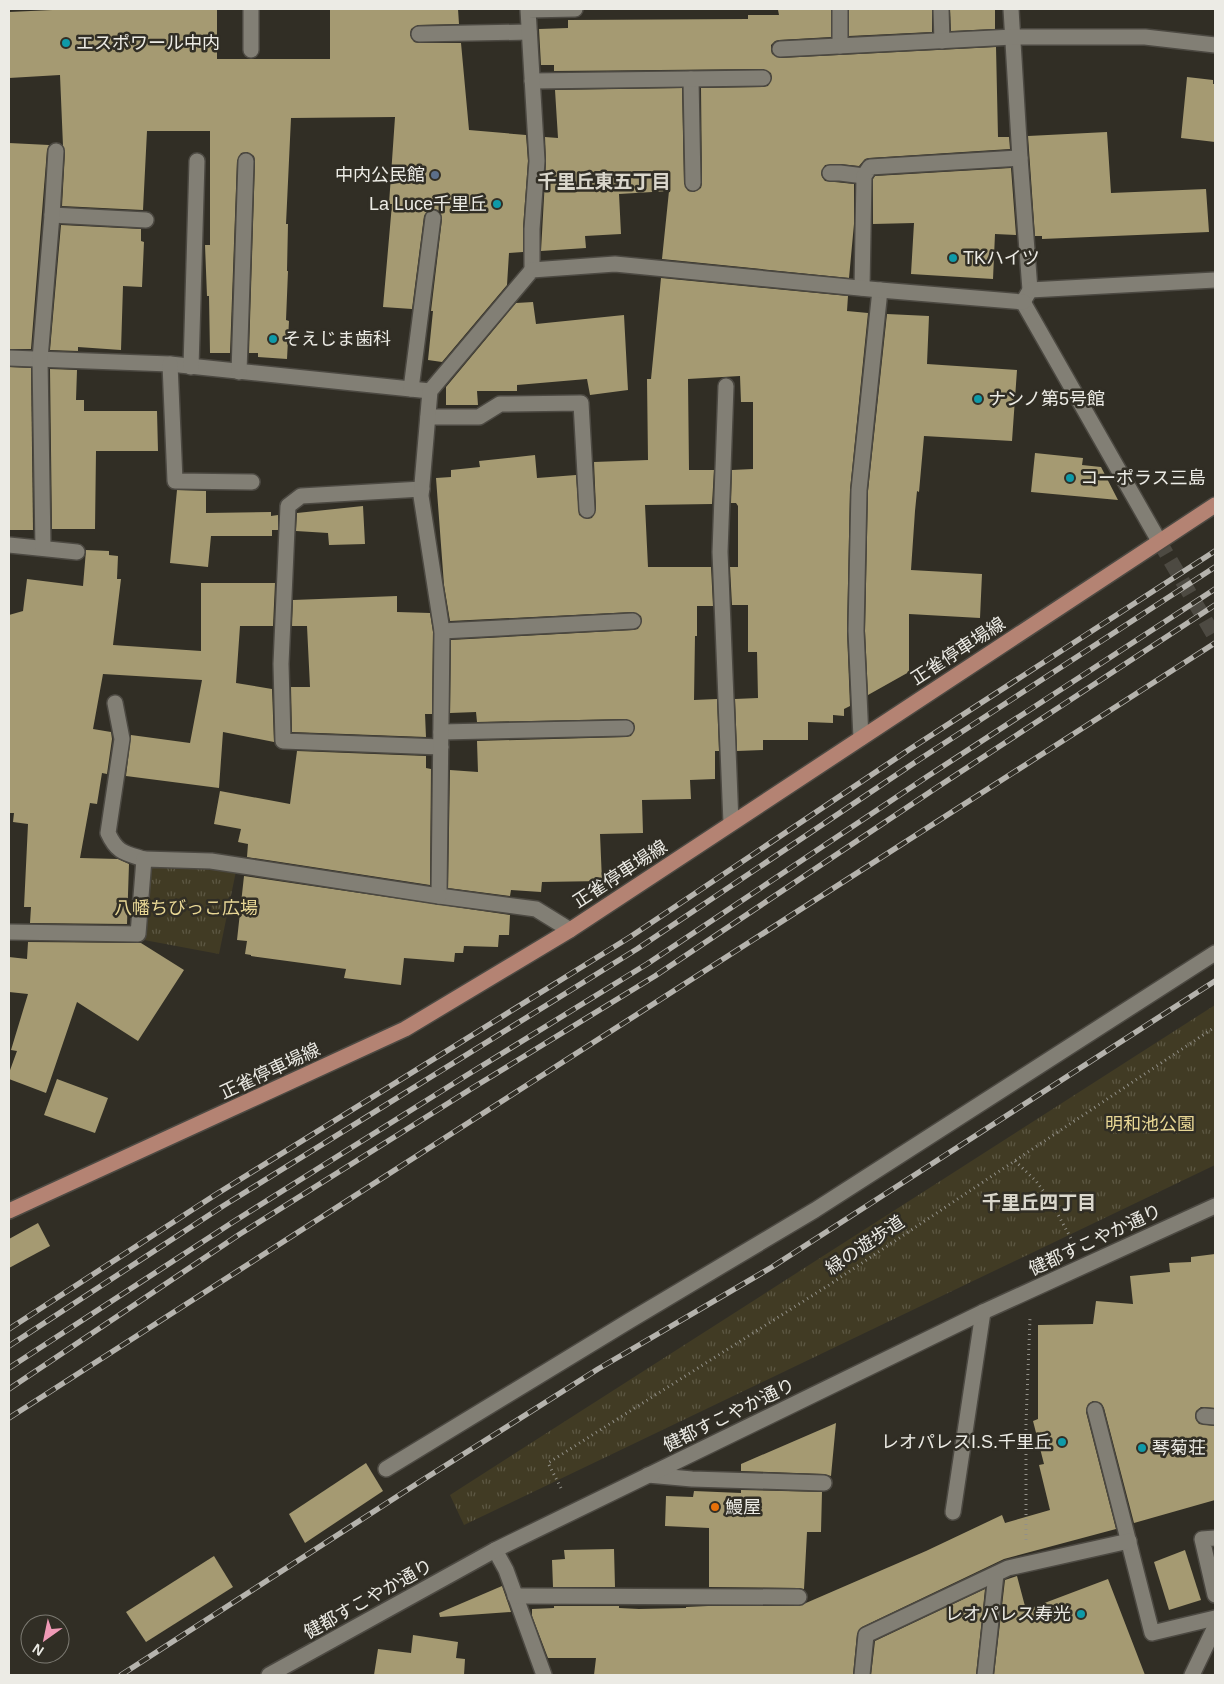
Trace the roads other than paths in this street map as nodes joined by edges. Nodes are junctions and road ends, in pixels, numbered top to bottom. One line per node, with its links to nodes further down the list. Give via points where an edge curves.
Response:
1 (251, 9): 13 (street)
2 (575, 9): 6 (street, via 528,10)
3 (840, 9): 11 (street)
4 (941, 9): 9 (street)
5 (1011, 9): 8 (street)
6 (529, 32): 7 (street); 16 (street)
7 (419, 34)
8 (1013, 38): 9 (street); 10 (street, via 1145,37); 18 (street)
9 (942, 41): 11 (street)
10 (1215, 44)
11 (840, 46): 12 (street)
12 (780, 49)
13 (251, 50)
14 (763, 78): 15 (street)
15 (691, 79): 16 (street); 23 (street)
16 (532, 81): 27 (street, via 537,161)
17 (56, 151): 24 (street)
18 (1020, 158): 22 (street, via 870,167); 31 (street)
19 (246, 161): 36 (street)
20 (197, 162): 35 (street)
21 (830, 173): 22 (street)
22 (864, 176): 29 (street)
23 (693, 183)
24 (52, 215): 26 (street); 33 (street)
25 (433, 218): 38 (street)
26 (146, 220)
27 (532, 270): 29 (street, via 615,264); 39 (street)
28 (1215, 280): 31 (street)
29 (862, 288): 30 (street)
30 (880, 290): 31 (street); 53 (street, via 859,490 856,631)
31 (1027, 296): 45 (street)
32 (9, 358): 33 (street)
33 (40, 359): 34 (street); 47 (street)
34 (170, 364): 35 (street); 41 (street, via 175,481)
35 (191, 367): 36 (street)
36 (239, 372): 38 (street)
37 (726, 386): 55 (street, via 720,552)
38 (412, 389): 39 (street)
39 (430, 391): 40 (street)
40 (428, 417): 42 (street); 44 (street, via 479,417 500,404 581,404)
41 (252, 482)
42 (422, 489): 50 (street); 54 (street, via 301,496 288,506 280,664 282,741)
43 (1215, 505): 45 (main road, 正雀停車場線)
44 (587, 510)
45 (1159, 541): 53 (main road, 正雀停車場線)
46 (9, 546): 47 (street)
47 (43, 548): 48 (street)
48 (77, 552)
49 (634, 621): 50 (street)
50 (442, 631): 54 (street)
51 (115, 703): 56 (street, via 122,739 108,833 120,851)
52 (626, 728): 54 (street)
53 (861, 738): 55 (main road, 正雀停車場線)
54 (441, 739): 57 (street)
55 (731, 823): 58 (main road, 正雀停車場線)
56 (144, 859): 57 (street, via 211,861); 59 (street, via 138,934)
57 (439, 896): 58 (street, via 536,909)
58 (570, 930): 62 (main road, 正雀停車場線, via 405,1029)
59 (9, 932)
60 (1215, 953): 65 (street, via 815,1210)
61 (1215, 1206): 63 (street, 健都すこやか通り)
62 (9, 1211)
63 (983, 1312): 66 (street, 健都すこやか通り); 68 (street)
64 (1095, 1410): 70 (street)
65 (386, 1469)
66 (648, 1475): 67 (street); 71 (street, 健都すこやか通り)
67 (824, 1482)
68 (953, 1512)
69 (1215, 1538): 73 (street, via 1202,1538)
70 (1129, 1541): 72 (street, via 1008,1568); 76 (street, via 1152,1633)
71 (495, 1550): 74 (street); 78 (street, 健都すこやか通り)
72 (996, 1574): 80 (street, via 866,1635); 81 (street)
73 (1215, 1595)
74 (515, 1596): 75 (street); 79 (street)
75 (799, 1597)
76 (1215, 1618)
77 (1215, 1627): 82 (street)
78 (269, 1675)
79 (544, 1675)
80 (862, 1675)
81 (985, 1675)
82 (1192, 1675)

